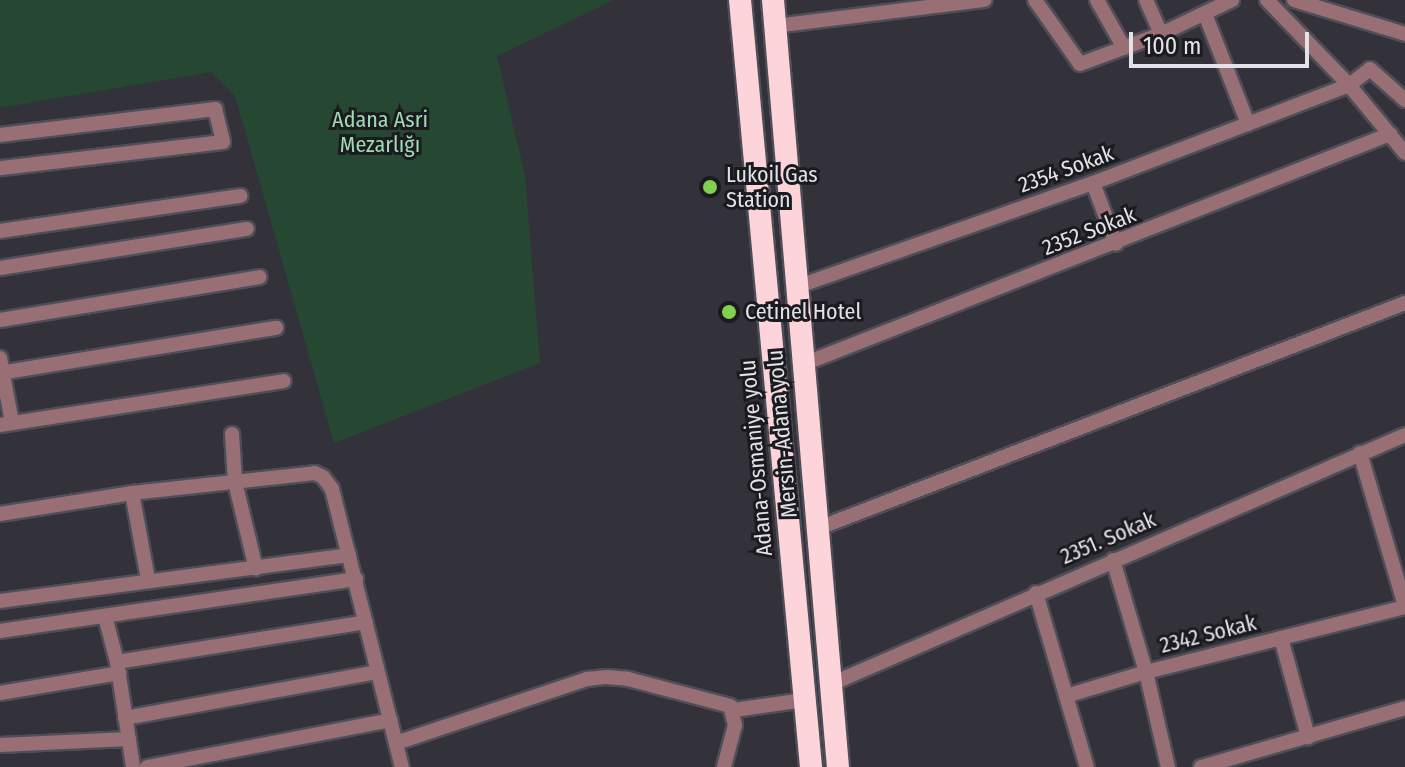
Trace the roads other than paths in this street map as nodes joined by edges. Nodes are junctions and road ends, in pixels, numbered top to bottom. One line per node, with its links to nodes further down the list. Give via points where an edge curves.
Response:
1 (740, 0): 63 (highway, Adana-Osmaniye yolu)
2 (773, 0): 12 (highway, Mersin-Adana yolu)
3 (984, 0): 10 (street)
4 (1035, 0): 15 (street, via 1080,64)
5 (1097, 0): 15 (street)
6 (1146, 0): 13 (street)
7 (1232, 0): 11 (street)
8 (1267, 0): 16 (street)
9 (1294, 0): 14 (street)
10 (952, 2): 12 (street)
11 (1205, 14): 13 (street); 18 (street)
12 (775, 26): 30 (highway, Mersin-Adana yolu)
13 (1161, 34): 15 (street)
14 (1405, 34)
15 (1124, 48)
16 (1349, 85): 17 (street, 2354 Sokak, via 1370,69); 18 (street, 2354 Sokak); 19 (street)
17 (1405, 100)
18 (1248, 124): 23 (street, 2354 Sokak)
19 (1390, 134): 21 (street); 27 (street, 2352 Sokak)
20 (0, 135): 22 (street, via 215,109 223,142)
21 (1405, 153)
22 (0, 168)
23 (1093, 183): 27 (street); 30 (street, 2354 Sokak)
24 (240, 196): 26 (street)
25 (247, 229): 28 (street)
26 (0, 231)
27 (1116, 244): 34 (street, 2352 Sokak)
28 (0, 268)
29 (259, 277): 32 (street)
30 (796, 287): 34 (highway, Mersin-Adana yolu)
31 (1405, 303): 44 (street)
32 (0, 320)
33 (276, 328): 35 (street)
34 (801, 365): 44 (highway, Mersin-Adana yolu)
35 (1, 368): 37 (street)
36 (284, 381): 37 (street)
37 (6, 424)
38 (232, 434): 41 (street)
39 (1405, 435): 40 (street, 2351. Sokak)
40 (1360, 453): 46 (street, 2351. Sokak); 52 (street)
41 (235, 482): 42 (street); 45 (street, via 315,473 323,477 332,489); 47 (street)
42 (132, 493): 43 (street); 48 (street)
43 (0, 514)
44 (816, 529): 60 (highway, Mersin-Adana yolu)
45 (349, 555): 47 (street); 49 (street)
46 (1113, 560): 50 (street, 2351. Sokak); 59 (street)
47 (256, 569): 48 (street)
48 (148, 579): 51 (street)
49 (356, 579): 53 (street); 54 (street)
50 (1036, 593): 60 (street, 2351. Sokak); 62 (street)
51 (0, 601)
52 (1405, 606): 56 (street, 2342 Sokak)
53 (105, 616): 55 (street); 57 (street)
54 (366, 622): 57 (street); 58 (street)
55 (0, 631)
56 (1281, 638): 59 (street, 2342 Sokak); 68 (street, 2342 Sokak)
57 (118, 668): 61 (street); 66 (street)
58 (377, 672): 66 (street); 67 (street)
59 (1146, 672): 62 (street); 79 (street, 2342 Sokak)
60 (831, 684): 77 (highway, Mersin-Adana yolu)
61 (0, 693)
62 (1066, 696): 78 (street)
63 (804, 700): 65 (street); 76 (highway, Adana-Osmaniye yolu)
64 (1405, 708): 68 (street)
65 (734, 710): 70 (street, via 628,679 587,679); 75 (street)
66 (125, 718): 69 (street)
67 (390, 720): 70 (street); 73 (street)
68 (1308, 737): 80 (street)
69 (129, 739): 71 (street); 72 (street)
70 (396, 743): 74 (street)
71 (0, 745)
72 (133, 767)
73 (147, 767)
74 (402, 767)
75 (724, 767)
76 (811, 767)
77 (838, 767)
78 (1087, 767)
79 (1168, 767)
80 (1201, 767)

